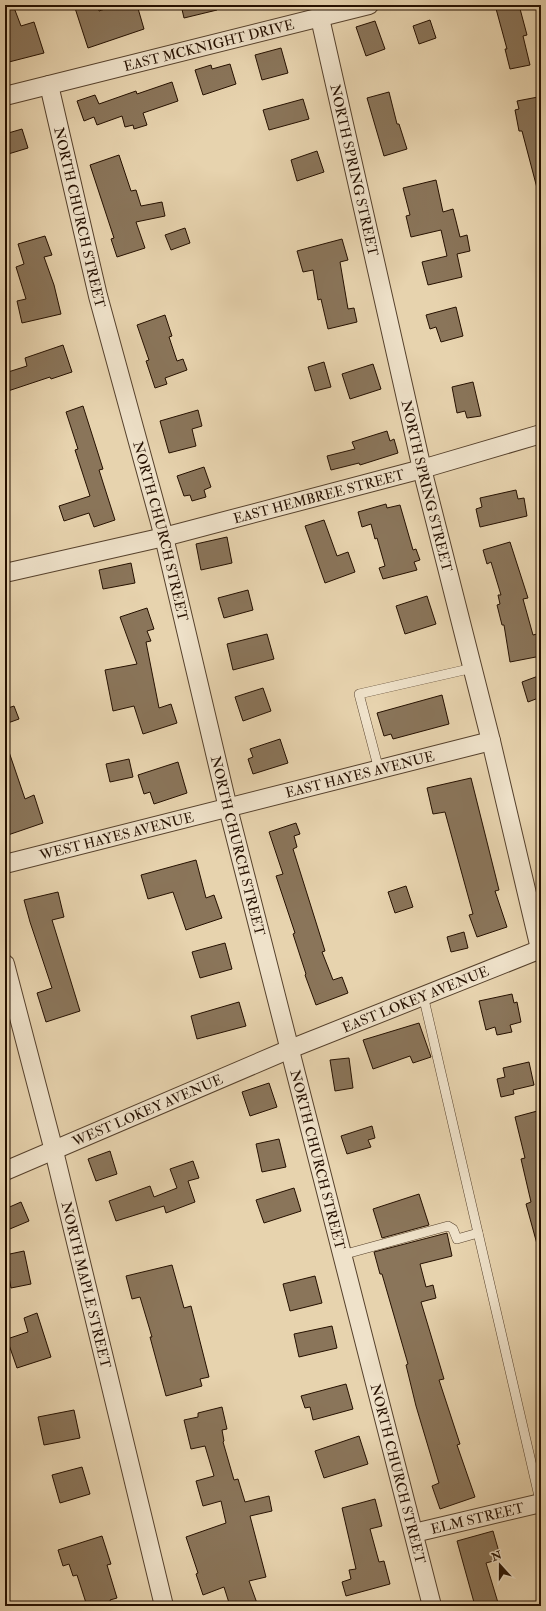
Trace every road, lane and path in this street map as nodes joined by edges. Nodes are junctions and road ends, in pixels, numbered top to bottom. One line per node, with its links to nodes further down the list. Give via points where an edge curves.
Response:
1 (370, 5): 2 (street, EAST MCKNIGHT DRIVE)
2 (320, 18): 3 (street, EAST MCKNIGHT DRIVE); 6 (street, NORTH SPRING STREET)
3 (49, 84): 4 (street, EAST MCKNIGHT DRIVE); 7 (street, NORTH CHURCH STREET, via 98,296)
4 (5, 96)
5 (541, 434): 6 (street, EAST HEMBREE STREET)
6 (422, 469): 7 (street, EAST HEMBREE STREET); 9 (street, NORTH SPRING STREET)
7 (164, 537): 8 (street, EAST HEMBREE STREET); 12 (street, NORTH CHURCH STREET)
8 (5, 573)
9 (473, 668): 10 (street, NORTH SPRING STREET); 11 (lane, via 359,694)
10 (491, 742): 11 (street, EAST HAYES AVENUE); 14 (street, NORTH SPRING STREET)
11 (379, 770): 12 (street, EAST HAYES AVENUE)
12 (228, 808): 13 (street, WEST HAYES AVENUE); 17 (street, NORTH CHURCH STREET)
13 (5, 864)
14 (541, 950): 16 (street, EAST LOKEY AVENUE)
15 (5, 964): 18 (street, NORTH MAPLE STREET)
16 (423, 996): 17 (street, EAST LOKEY AVENUE); 20 (lane)
17 (290, 1049): 18 (street, WEST LOKEY AVENUE); 21 (street, NORTH CHURCH STREET)
18 (54, 1151): 19 (street, WEST LOKEY AVENUE); 24 (street, NORTH MAPLE STREET)
19 (5, 1171)
20 (478, 1234): 21 (lane, via 457,1239 453,1229 448,1226); 22 (lane)
21 (342, 1255): 23 (street, NORTH CHURCH STREET)
22 (541, 1503): 23 (street, ELM STREET)
23 (414, 1533): 25 (street, NORTH CHURCH STREET)
24 (164, 1606)
25 (432, 1606)

